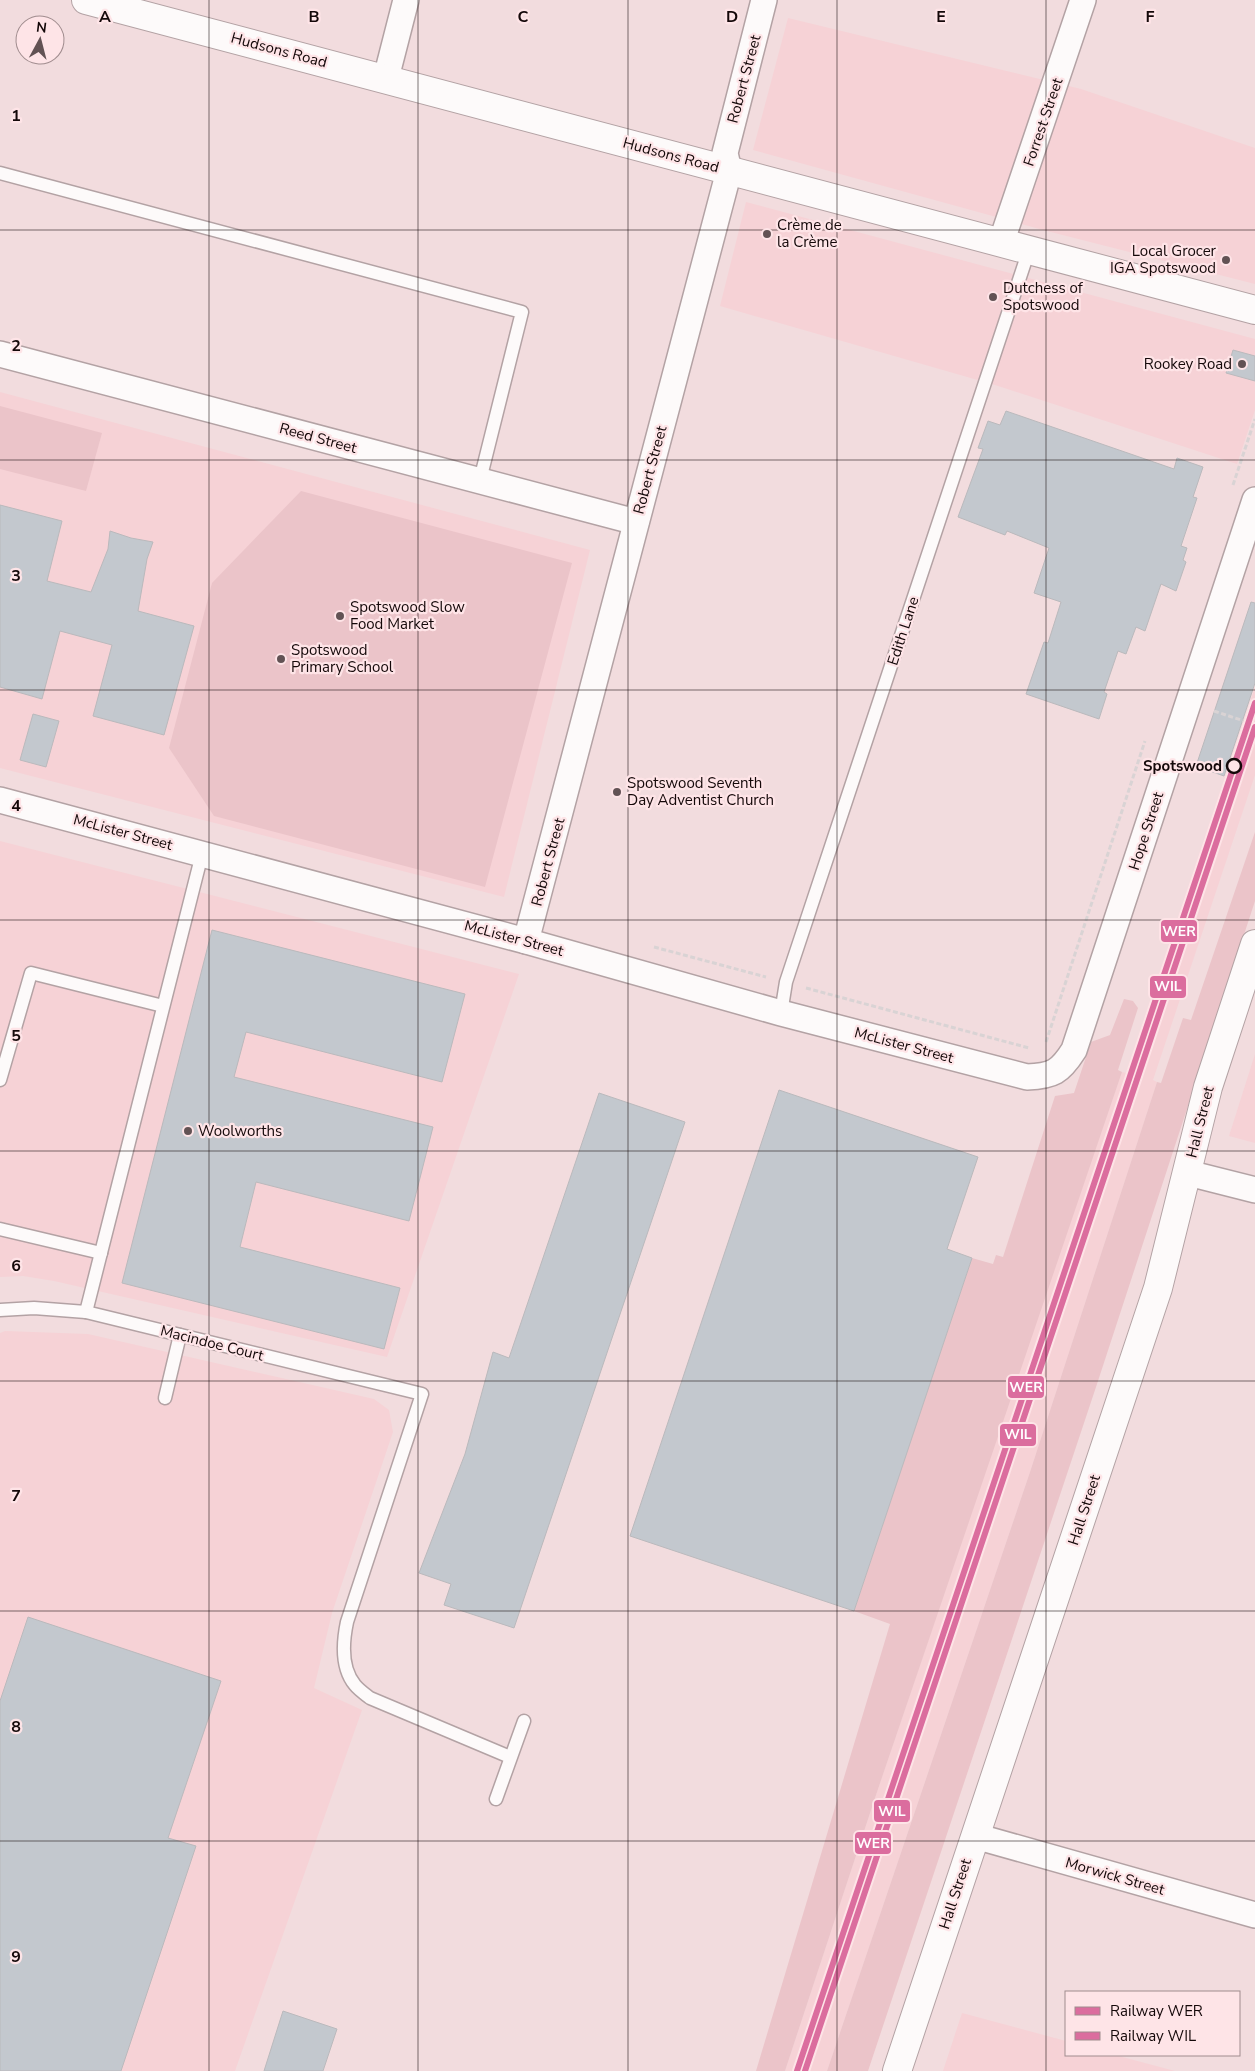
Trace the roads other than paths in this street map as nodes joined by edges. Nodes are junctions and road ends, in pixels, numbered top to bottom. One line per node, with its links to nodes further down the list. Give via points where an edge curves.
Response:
1 (86, 0): 5 (street, Hudsons Road)
2 (406, 0): 5 (street)
3 (764, 0): 6 (street, Robert Street, via 725,152)
4 (1083, 0): 8 (street, Forrest Street)
5 (386, 78): 6 (street, Hudsons Road)
6 (729, 171): 8 (street, Hudsons Road); 14 (street, Robert Street)
7 (0, 173): 12 (lane, via 522,312)
8 (1001, 243): 9 (street, Hudsons Road)
9 (1029, 250): 10 (street, Hudsons Road); 20 (lane, Edith Lane, via 786,982)
10 (1255, 310)
11 (0, 354): 12 (street, Reed Street)
12 (480, 480): 14 (street, Reed Street)
13 (1255, 500): 21 (street, Hope Street, via 1074,1050 1055,1073)
14 (636, 522): 17 (street, Robert Street)
15 (0, 800): 16 (street, McLister Street)
16 (202, 854): 17 (street, McLister Street); 19 (lane)
17 (526, 941): 20 (street, McLister Street)
18 (1255, 944): 23 (street, Hall Street, via 1210,1078)
19 (163, 1006): 22 (lane, via 31,973); 26 (lane)
20 (781, 1013): 21 (street, McLister Street)
21 (1027, 1077)
22 (0, 1080)
23 (1188, 1173): 24 (street); 34 (street, Hall Street, via 1158,1288)
24 (1255, 1190)
25 (0, 1229): 26 (lane)
26 (101, 1253): 28 (lane)
27 (0, 1310): 28 (lane, Macindoe Court, via 34,1308)
28 (86, 1312): 29 (lane, Macindoe Court)
29 (180, 1335): 30 (lane); 32 (lane, Macindoe Court, via 422,1394 346,1622 343,1645 346,1664 354,1684 370,1698)
30 (166, 1398)
31 (524, 1721): 32 (lane)
32 (510, 1756): 33 (lane)
33 (496, 1800)
34 (975, 1836): 35 (street, Morwick Street); 36 (street, Hall Street)
35 (1255, 1915)
36 (896, 2071)

